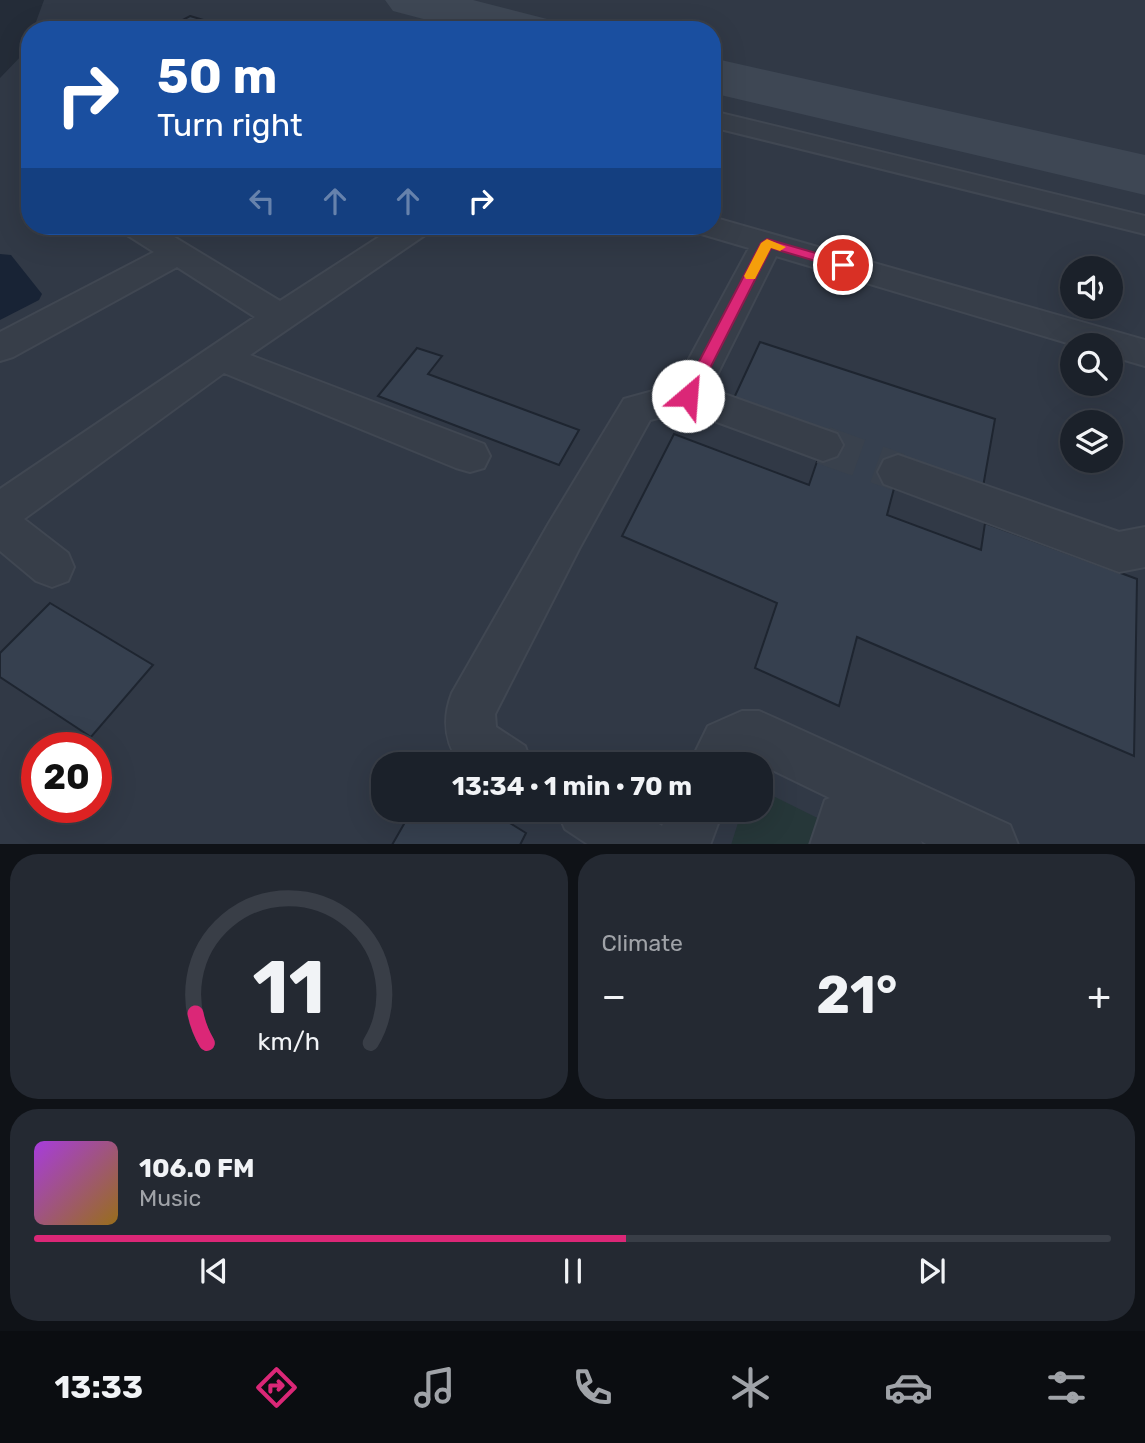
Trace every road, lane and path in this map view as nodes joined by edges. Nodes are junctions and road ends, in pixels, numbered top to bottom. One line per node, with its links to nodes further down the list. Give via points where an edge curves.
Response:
1 (721, 121): 2 (lane)
2 (1145, 225)
3 (721, 230): 6 (lane)
4 (149, 235): 7 (lane)
5 (403, 235): 8 (lane)
6 (767, 243): 10 (lane); 12 (lane)
7 (178, 253): 8 (lane); 9 (lane)
8 (280, 317): 11 (lane)
9 (0, 348)
10 (1145, 353)
11 (222, 358): 14 (lane); 16 (lane)
12 (688, 396): 13 (lane); 20 (lane, via 637,409 564,536 470,711 470,733)
13 (823, 445)
14 (470, 456)
15 (898, 472): 18 (lane, via 1119,552)
16 (0, 512)
17 (0, 525): 19 (lane)
18 (1145, 546)
19 (52, 567)
20 (485, 752)
21 (720, 752): 24 (lane, via 729,740 743,735 760,737)
22 (604, 822): 25 (lane)
23 (691, 822): 26 (lane)
24 (977, 842)
25 (640, 844)
26 (682, 844)
27 (838, 844): 28 (lane, via 844,819)
28 (893, 844)

